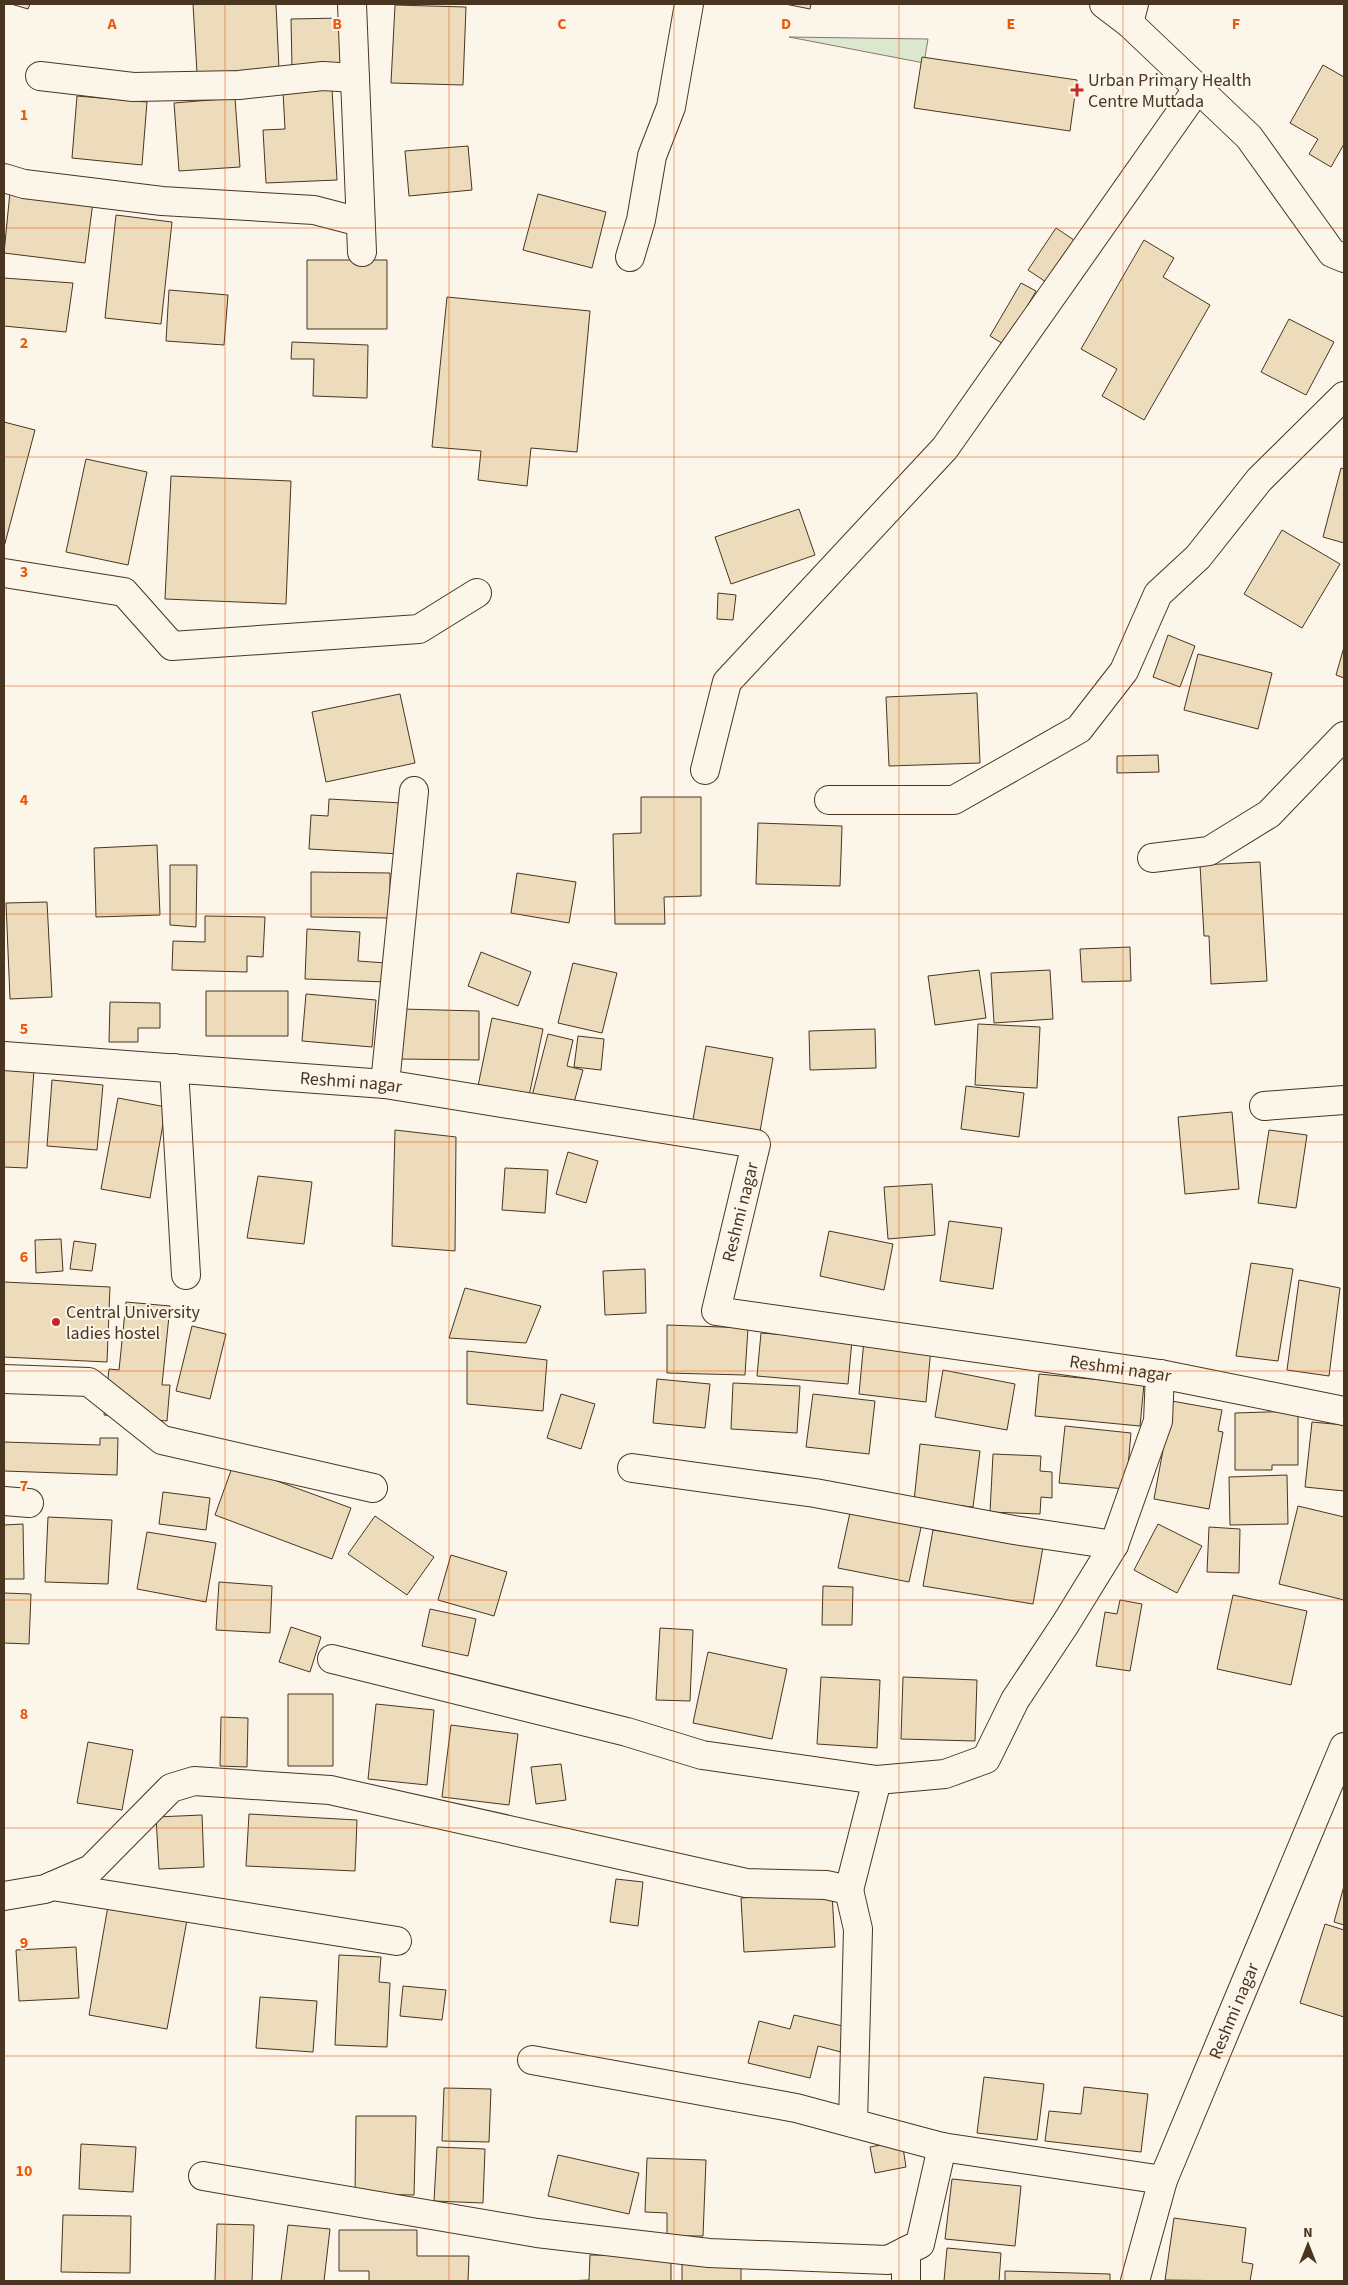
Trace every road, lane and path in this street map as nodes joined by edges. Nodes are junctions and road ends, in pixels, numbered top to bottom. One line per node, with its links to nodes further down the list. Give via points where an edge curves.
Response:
1 (352, 4): 6 (street)
2 (690, 4): 11 (street, via 671,107 652,156 641,220)
3 (1104, 4): 4 (street)
4 (1132, 14): 7 (street)
5 (40, 76): 6 (street, via 133,87 239,85 323,76)
6 (354, 78): 9 (street)
7 (1198, 88): 12 (street, via 1249,137 1332,253); 17 (street, via 945,448 727,682)
8 (4, 178): 9 (street, via 24,184 162,201 314,210)
9 (360, 222): 10 (street)
10 (362, 252)
11 (630, 257)
12 (1344, 258)
13 (1344, 396): 19 (street, via 1259,480 1198,557 1158,594 1124,671 1079,729 954,800)
14 (4, 573): 15 (street, via 124,592 172,646 419,629)
15 (477, 592)
16 (1344, 736): 20 (street, via 1269,814 1209,851)
17 (705, 770)
18 (414, 791): 23 (street)
19 (829, 800)
20 (1152, 858)
21 (4, 1056): 22 (street, Reshmi nagar)
22 (174, 1068): 23 (street, Reshmi nagar); 26 (street)
23 (385, 1084): 27 (street, Reshmi nagar, via 756,1144 716,1311)
24 (1344, 1100): 25 (street)
25 (1264, 1106)
26 (186, 1275)
27 (1160, 1374): 29 (street, Reshmi nagar); 32 (street, via 1158,1421)
28 (4, 1379): 31 (street, via 89,1382 162,1440)
29 (1344, 1410)
30 (632, 1468): 32 (street, via 815,1493)
31 (373, 1488)
32 (1114, 1545): 35 (street, via 1015,1700 986,1759 945,1774)
33 (332, 1659): 35 (street, via 627,1732 702,1755)
34 (1344, 1747): 36 (street, Reshmi nagar)
35 (877, 1780): 38 (street)
36 (1338, 1780): 45 (street, Reshmi nagar)
37 (52, 1886): 38 (street, via 91,1869 171,1788 194,1781 330,1790 746,1883 826,1885); 39 (street); 40 (street)
38 (849, 1890): 42 (street, via 858,1930)
39 (4, 1896)
40 (397, 1941)
41 (532, 2060): 42 (street, via 796,2108)
42 (853, 2124): 43 (street)
43 (942, 2147): 45 (street); 46 (street, via 920,2244)
44 (204, 2176): 46 (street, via 537,2233 699,2252 888,2260)
45 (1163, 2180): 48 (street, Reshmi nagar)
46 (906, 2251): 47 (street)
47 (906, 2281)
48 (1135, 2281)

